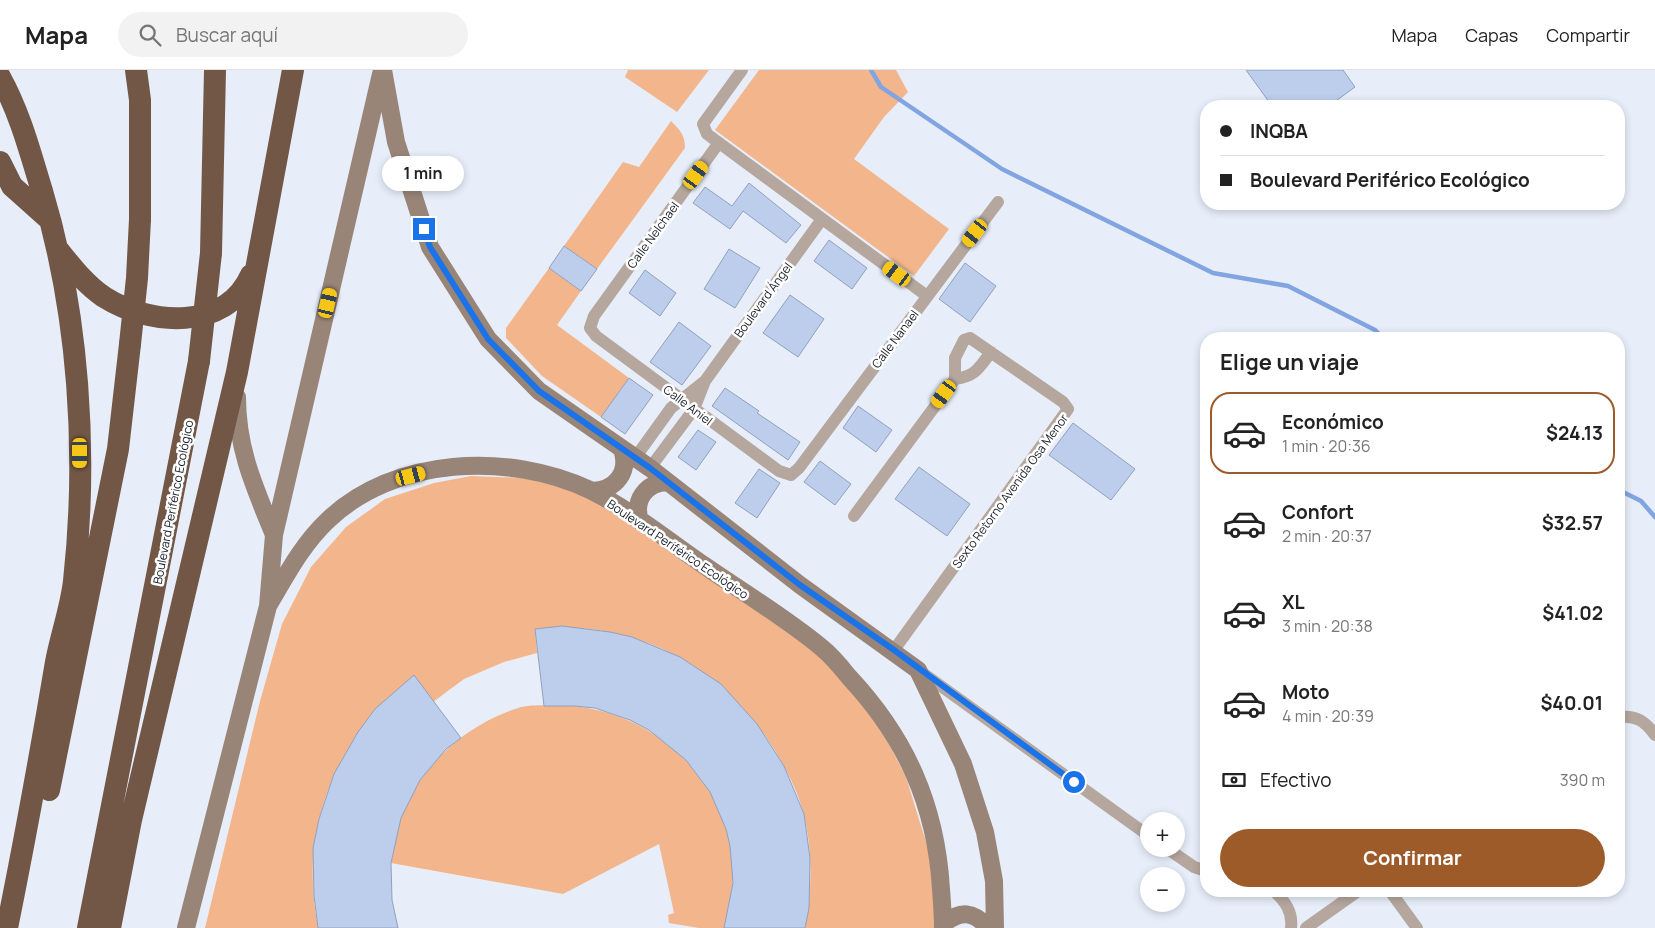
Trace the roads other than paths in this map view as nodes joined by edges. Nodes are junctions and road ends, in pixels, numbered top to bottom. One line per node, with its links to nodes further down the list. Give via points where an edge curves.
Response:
1 (136, 70): 43 (highway, bridge, via 140,100 140,219 137,278 118,449)
2 (214, 70): 44 (highway, Boulevard Periférico Ecológico, bridge, via 211,253 199,361)
3 (293, 70): 13 (highway)
4 (382, 70): 22 (street, via 396,142 430,247 488,339 539,391); 29 (street)
5 (742, 70): 7 (street, via 703,124 707,134)
6 (0, 77): 11 (highway, via 19,114)
7 (718, 144): 10 (street); 15 (street, Calle Nelchael, via 594,316)
8 (0, 162): 11 (highway, via 12,186)
9 (998, 202): 14 (street, Calle Nanael)
10 (822, 219): 14 (street); 19 (street, Boulevard Ángel)
11 (50, 220): 12 (highway)
12 (59, 250): 13 (highway, via 79,275 103,296 129,310 164,318 196,317 220,309 242,292); 42 (highway, via 79,423 80,483 74,583 58,650)
13 (256, 265): 17 (highway)
14 (927, 296): 24 (street, Calle Nanael)
15 (590, 328): 20 (street, Calle Aniel, via 596,336)
16 (991, 352): 18 (street, via 976,372); 18 (street, Sexto Retorno Avenida Osa Menor, via 970,338 964,340 955,358); 31 (street, Sexto Retorno Avenida Osa Menor, via 1063,402 1068,409)
17 (237, 372): 29 (street, via 237,424 244,462); 45 (highway, via 131,820)
18 (955, 379): 27 (street)
19 (705, 381): 20 (street, Boulevard Ángel); 21 (street, Boulevard Ángel)
20 (681, 399): 21 (street, Calle Aniel); 22 (street, Boulevard Ángel)
21 (694, 409): 23 (street, Boulevard Ángel); 24 (street, Calle Aniel, via 779,471)
22 (628, 453): 23 (street); 26 (street, via 620,478 608,488)
23 (650, 468): 25 (street)
24 (791, 475)
25 (667, 482): 28 (street, via 653,484 642,494 638,507); 31 (street, via 800,585)
26 (592, 491): 28 (street, Boulevard Periférico Ecológico); 30 (street, Boulevard Periférico Ecológico, via 551,474 505,466 467,466 395,480 359,497 328,520 303,547)
27 (854, 516)
28 (640, 521): 41 (street, Boulevard Periférico Ecológico, via 824,649 890,726 923,796 936,841)
29 (274, 535): 30 (street)
30 (268, 606): 46 (street)
31 (894, 650): 32 (street)
32 (918, 670): 35 (street); 48 (street, via 963,764 985,832 994,881)
33 (1625, 716): 34 (street, via 1631,715 1646,723)
34 (1655, 735)
35 (1140, 830)
36 (1180, 857): 37 (street)
37 (1200, 869)
38 (1281, 897): 49 (street, via 1290,912)
39 (1350, 897): 50 (street)
40 (1394, 897): 51 (street)
41 (943, 926): 47 (street, via 956,914 965,914)
42 (7, 928)
43 (22, 928)
44 (88, 928)
45 (110, 928)
46 (186, 928)
47 (989, 928)
48 (995, 928)
49 (1291, 928)
50 (1306, 928)
51 (1417, 928)

